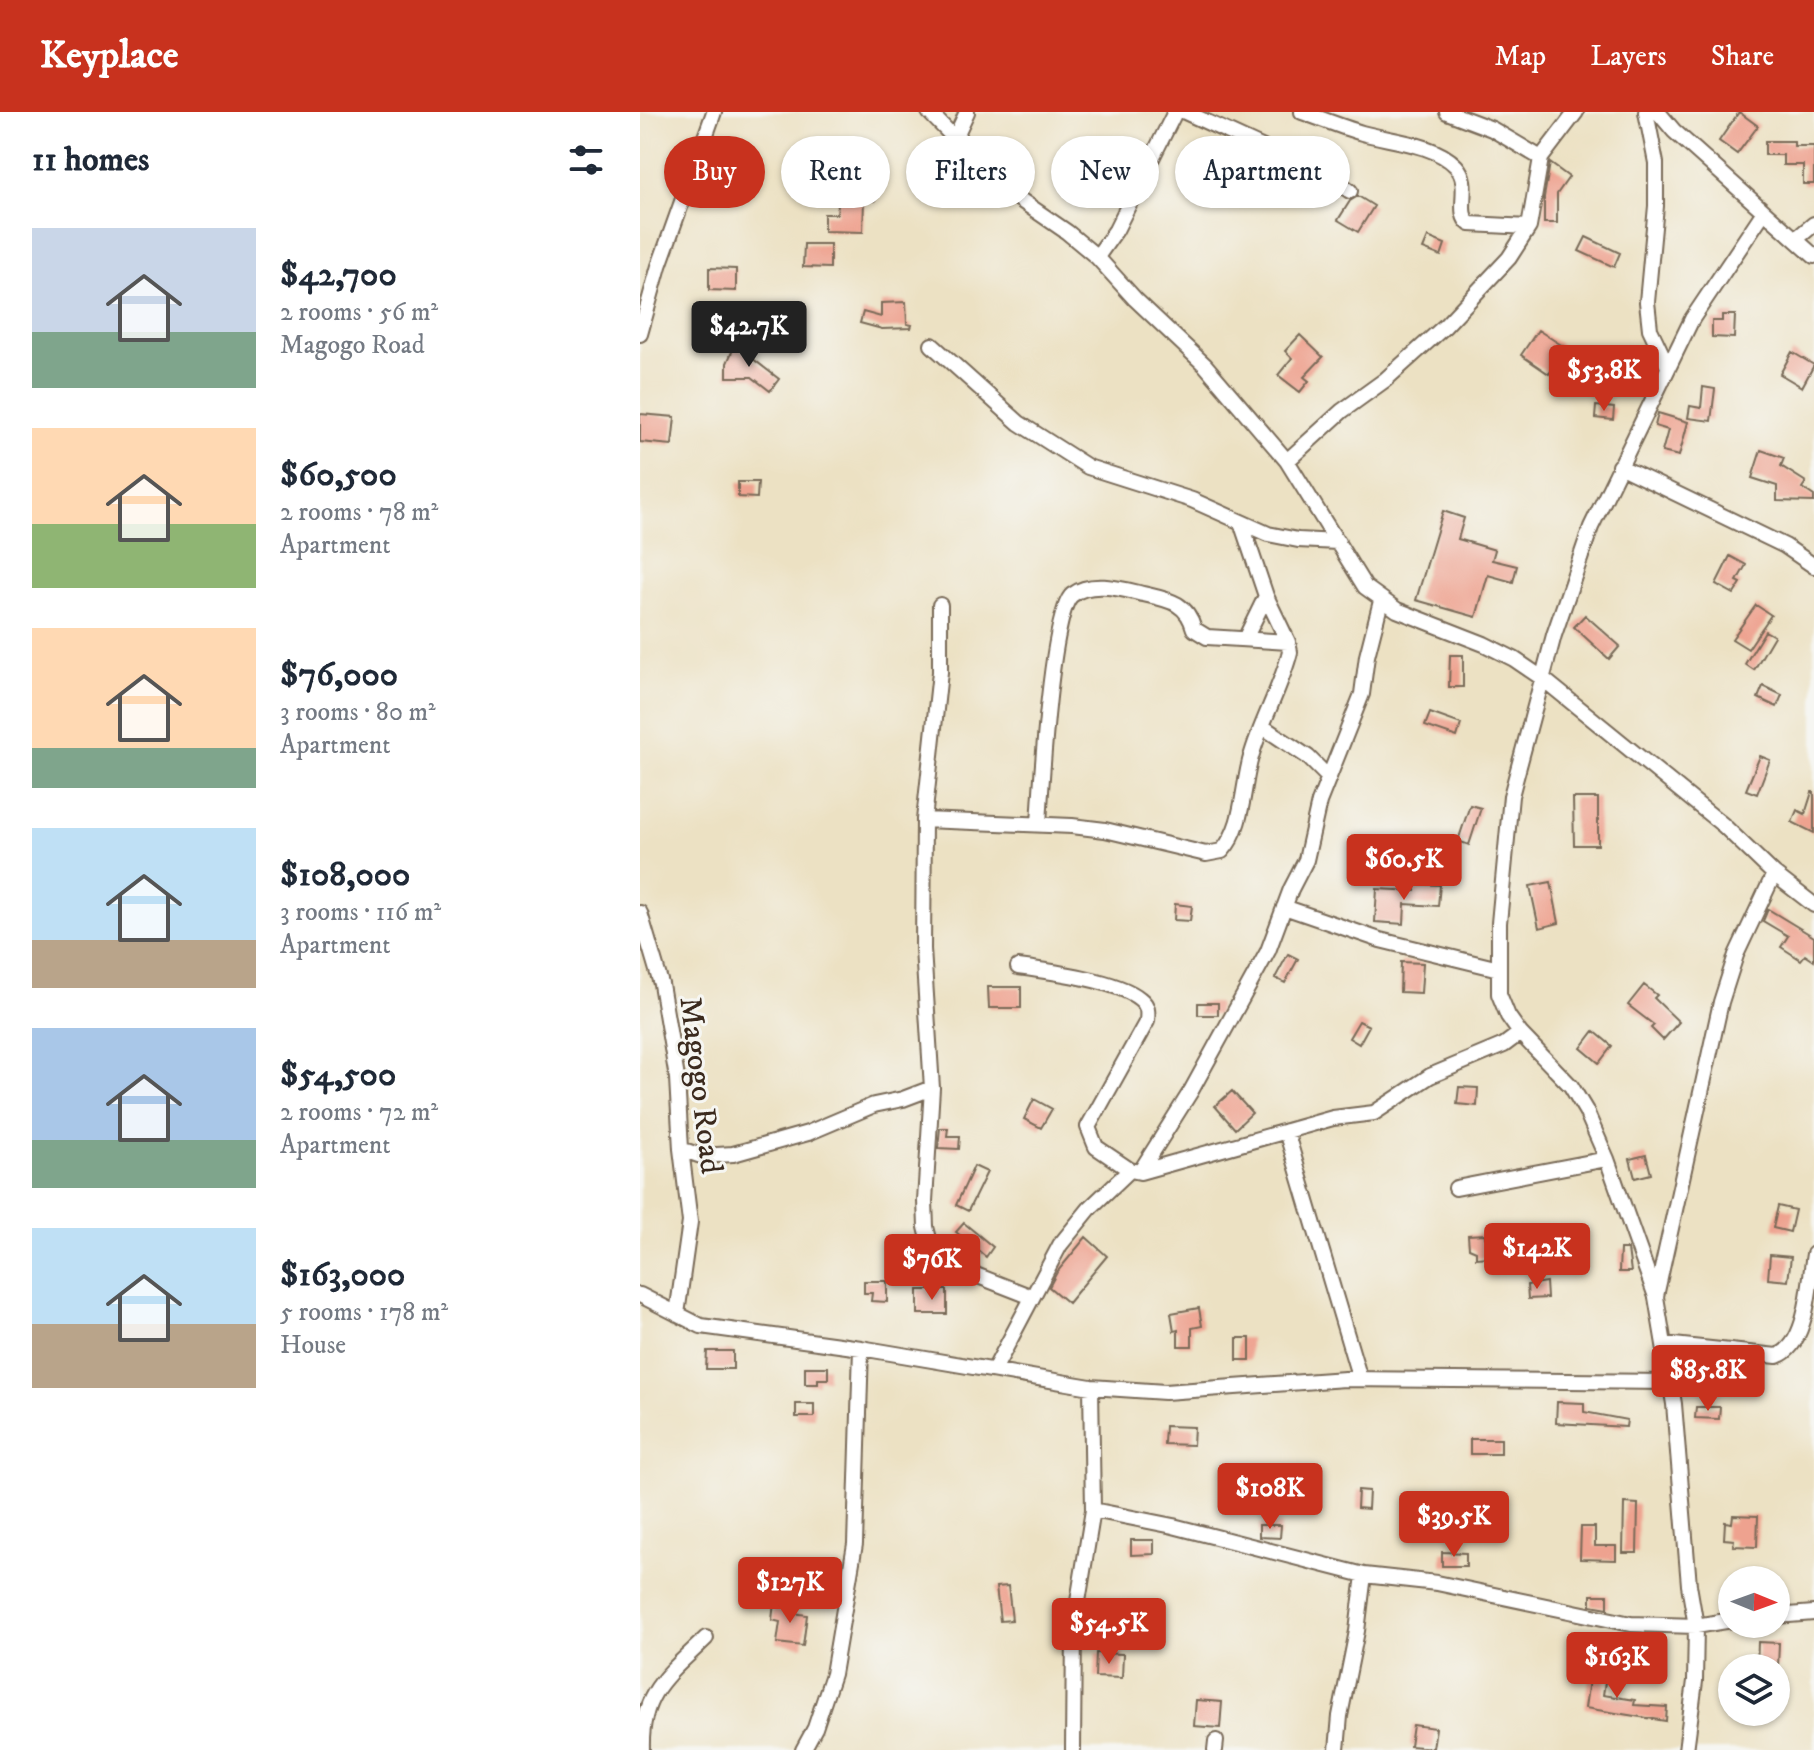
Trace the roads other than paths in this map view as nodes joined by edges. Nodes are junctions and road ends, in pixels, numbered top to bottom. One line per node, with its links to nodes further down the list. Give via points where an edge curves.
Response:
1 (714, 112): 21 (street)
2 (929, 112): 10 (street)
3 (967, 112): 11 (street)
4 (1175, 112): 20 (street)
5 (1185, 112): 12 (street)
6 (1302, 112): 17 (street, via 1407,142 1449,161 1462,175 1462,214 1470,224)
7 (1447, 112): 13 (street, via 1492,129)
8 (1576, 112): 13 (street)
9 (1656, 112): 15 (street); 23 (street, via 1656,206 1647,302 1650,329)
10 (953, 136)
11 (956, 136)
12 (1237, 136)
13 (1541, 158): 17 (street)
14 (1032, 208): 20 (street)
15 (1763, 213): 18 (street); 23 (street)
16 (1814, 224): 18 (street)
17 (1529, 227): 24 (street, via 1509,258 1445,326)
18 (1796, 239): 19 (street)
19 (1814, 256)
20 (1097, 257): 24 (street, via 1205,365)
21 (640, 334)
22 (932, 345): 26 (street, via 1019,423 1088,467 1192,500)
23 (1668, 367): 25 (street)
24 (1287, 461): 27 (street)
25 (1619, 466): 28 (street, via 1785,546); 34 (street, via 1591,527)
26 (1241, 522): 27 (street, via 1283,538); 29 (street)
27 (1338, 542): 30 (street, via 1365,587)
28 (1814, 566)
29 (1266, 596): 32 (street); 33 (street)
30 (1381, 601): 34 (street, via 1484,644); 36 (street, via 1362,694)
31 (940, 605): 37 (street, via 940,672)
32 (1245, 639): 33 (street); 38 (street, via 1207,637 1194,629 1186,609 1154,596 1102,587 1072,595 1064,605 1056,647)
33 (1288, 642): 35 (street, via 1288,661)
34 (1542, 678): 39 (street, via 1723,825); 44 (street, via 1511,796)
35 (1263, 727): 36 (street); 38 (street, via 1235,832 1222,851 1206,854 1105,830)
36 (1328, 777): 41 (street, via 1306,860)
37 (924, 820): 38 (street); 46 (street, via 923,949)
38 (1039, 824)
39 (1774, 874): 40 (street); 55 (street, via 1736,955 1721,1002)
40 (1814, 905)
41 (1284, 907): 44 (street, via 1380,940); 50 (street, via 1268,951 1191,1091)
42 (640, 913): 48 (street, Magogo Road, via 670,1031)
43 (1018, 967): 50 (street, via 1121,989 1146,1005 1147,1021 1088,1127 1096,1147)
44 (1499, 969): 45 (street, via 1499,994)
45 (1520, 1033): 47 (street, via 1430,1076 1374,1113); 49 (street, via 1571,1086)
46 (932, 1088): 48 (street, via 733,1154 701,1156); 54 (street, via 925,1201 929,1239 940,1254 973,1274)
47 (1286, 1131): 50 (street); 60 (street)
48 (681, 1149): 56 (street, Magogo Road, via 690,1222)
49 (1607, 1159): 51 (street); 55 (street)
50 (1135, 1171): 54 (street, via 1076,1224)
51 (1456, 1188)
52 (1814, 1254): 57 (street, via 1800,1335 1785,1353)
53 (640, 1295): 56 (street)
54 (1032, 1297): 59 (street)
55 (1656, 1297): 57 (street)
56 (677, 1314): 58 (street, via 701,1326)
57 (1664, 1344): 61 (street)
58 (861, 1348): 59 (street); 71 (street, via 855,1544 833,1674)
59 (994, 1370): 62 (street)
60 (1360, 1379): 61 (street); 62 (street, via 1165,1392)
61 (1670, 1382): 68 (street)
62 (1091, 1387): 63 (street)
63 (1093, 1510): 64 (street); 72 (street, via 1074,1626)
64 (1364, 1575): 68 (street, via 1437,1583 1631,1624); 73 (street)
65 (1814, 1613): 66 (street)
66 (1790, 1615)
67 (1718, 1622): 68 (street)
68 (1696, 1626): 74 (street)
69 (706, 1638): 70 (street, via 655,1686 643,1715)
70 (642, 1750)
71 (803, 1750)
72 (1073, 1750)
73 (1337, 1750)
74 (1686, 1750)

